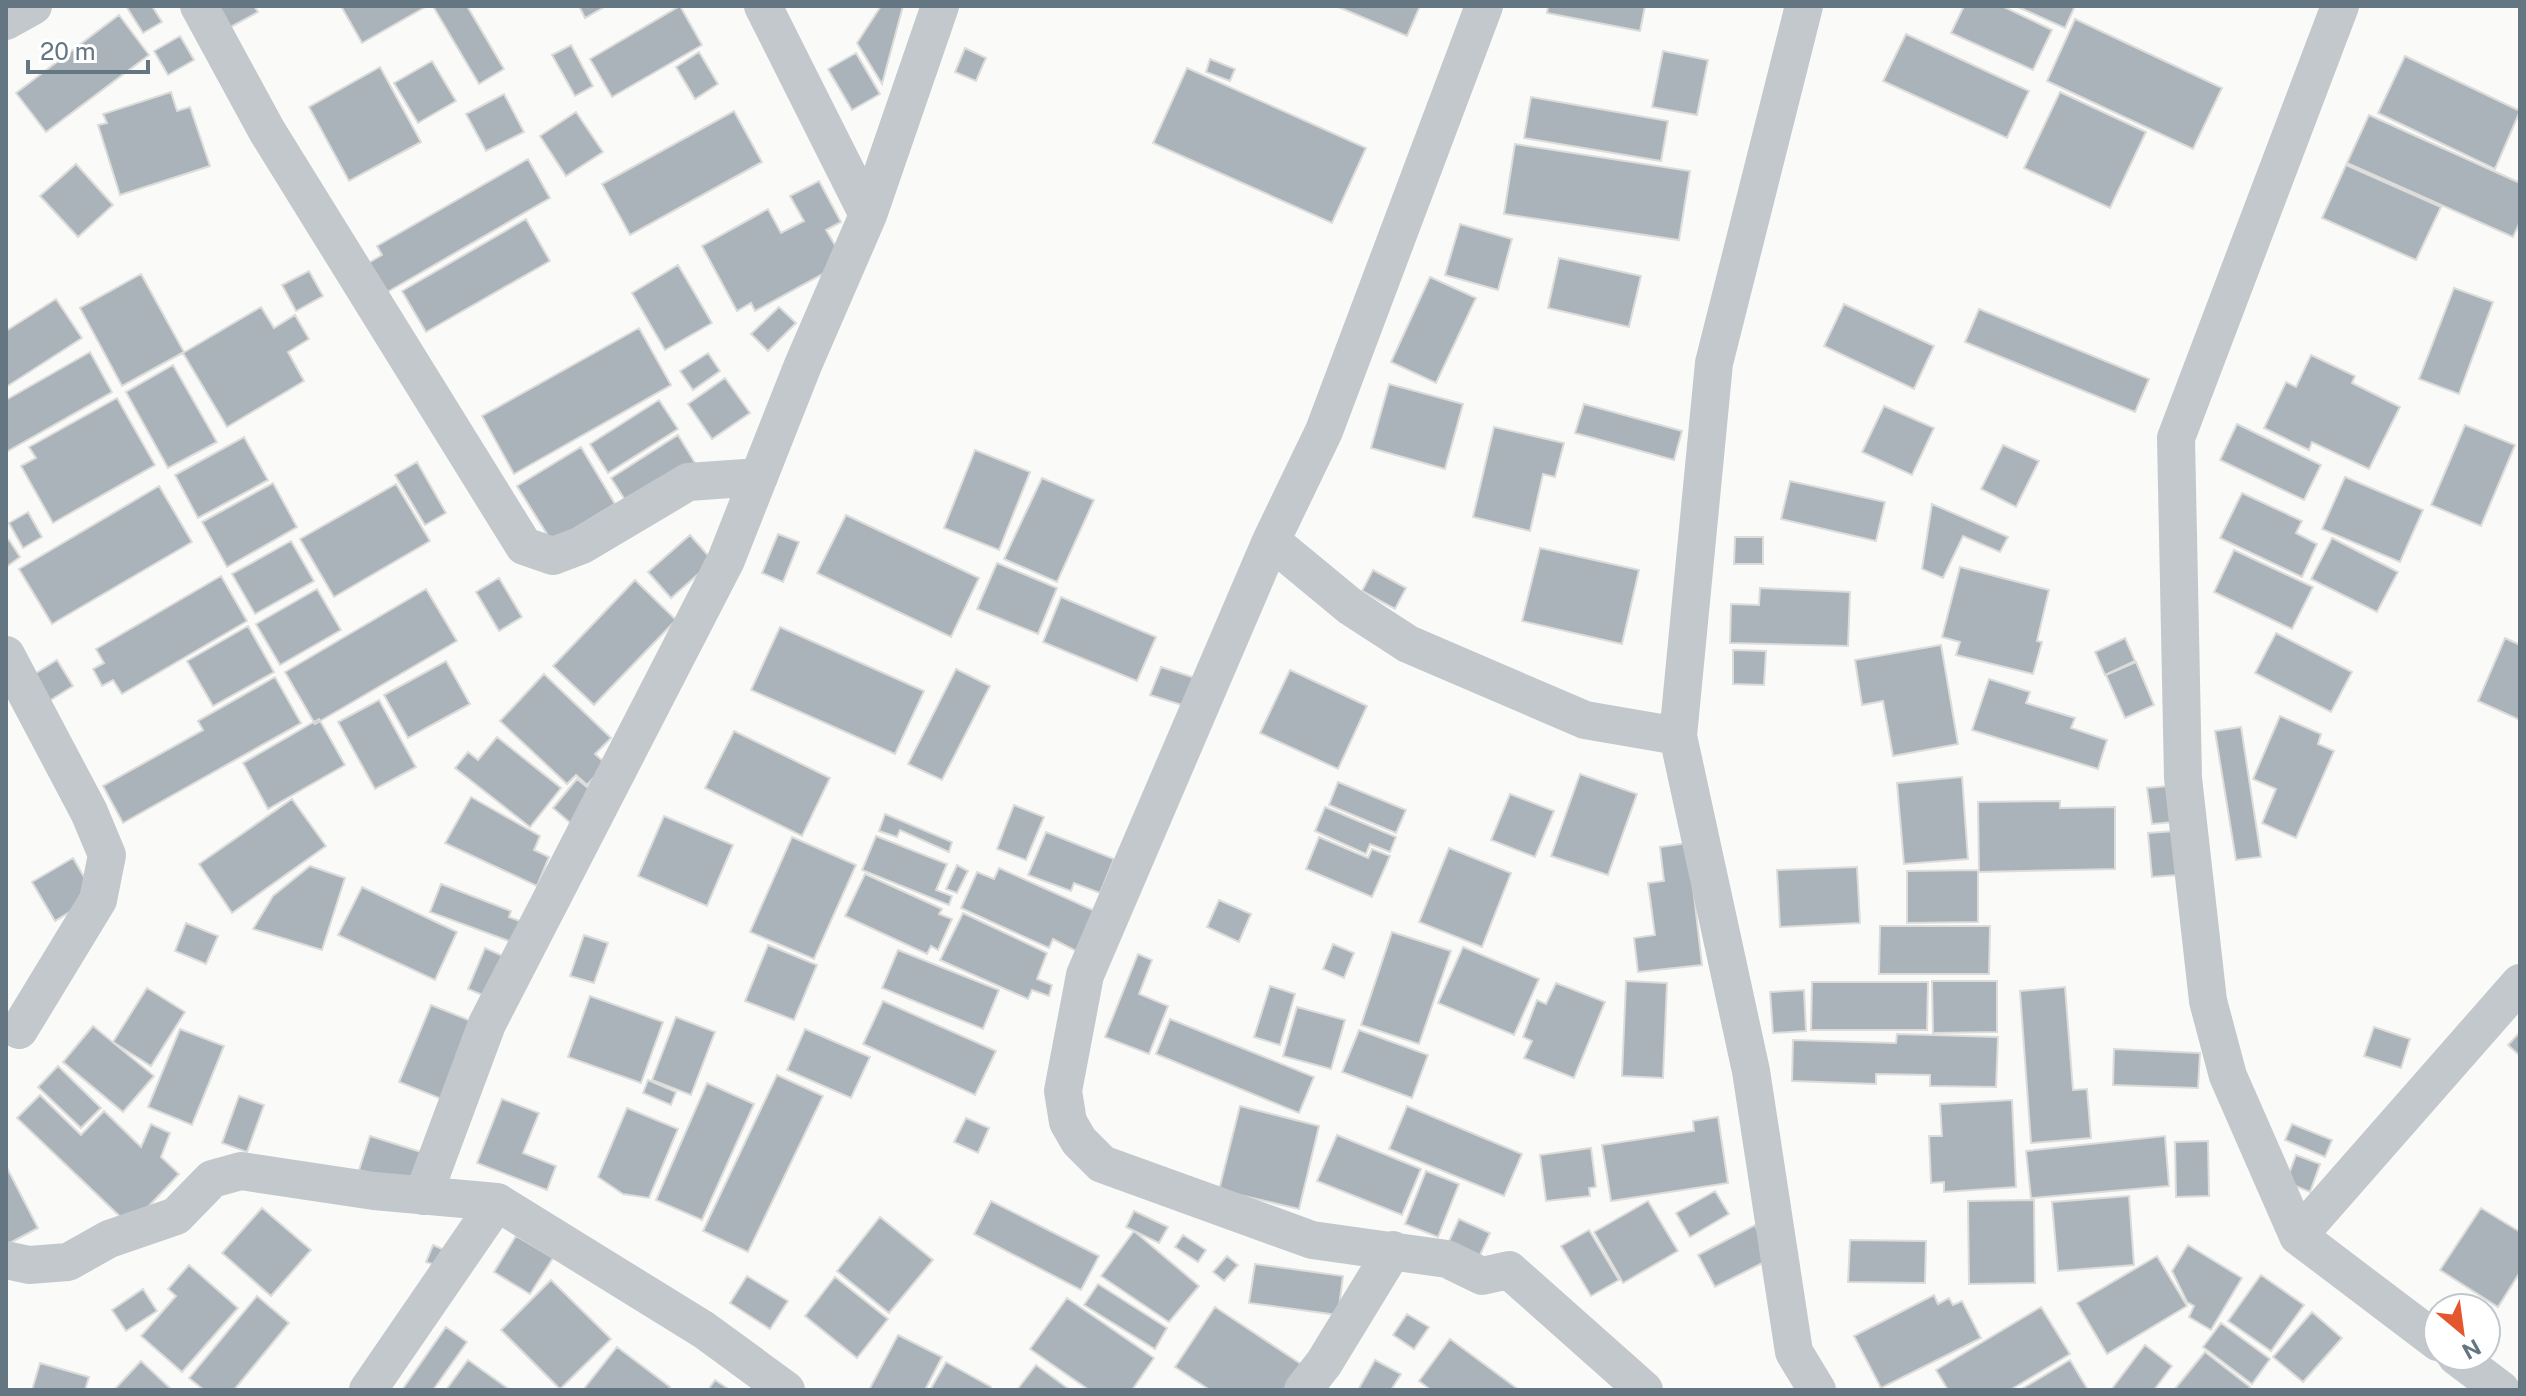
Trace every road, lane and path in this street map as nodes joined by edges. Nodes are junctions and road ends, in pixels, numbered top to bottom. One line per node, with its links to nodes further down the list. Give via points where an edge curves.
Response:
1 (33, 6): 8 (street)
2 (199, 6): 10 (street, via 267,131 524,546 553,556 582,545 688,482)
3 (763, 6): 9 (street)
4 (940, 6): 9 (street)
5 (1484, 6): 11 (street, via 1324,431)
6 (1804, 6): 13 (street, via 1714,363)
7 (2340, 6): 18 (street, via 2176,438 2183,778 2208,1001 2228,1076)
8 (6, 21)
9 (868, 215): 10 (street)
10 (759, 477): 16 (street, via 726,560 487,1024)
11 (1271, 541): 13 (street, via 1351,607 1408,644 1585,720); 19 (street, via 1085,975 1063,1091 1068,1122 1102,1164 1312,1240)
12 (6, 655): 15 (street, via 107,855 98,900)
13 (1678, 736): 27 (street, via 1751,1071 1794,1352)
14 (2520, 983): 18 (street)
15 (19, 1030)
16 (423, 1196): 17 (street); 20 (street, via 241,1171 212,1179 176,1216 109,1239 68,1262 29,1265)
17 (497, 1202): 23 (street); 24 (street, via 704,1330)
18 (2298, 1236): 21 (street)
19 (1393, 1250): 25 (street); 26 (street, via 1447,1259 1482,1276 1509,1270)
20 (6, 1260)
21 (2422, 1330)
22 (2477, 1372): 28 (street)
23 (368, 1390)
24 (786, 1390)
25 (1303, 1390)
26 (1644, 1390)
27 (1817, 1390)
28 (2501, 1390)

